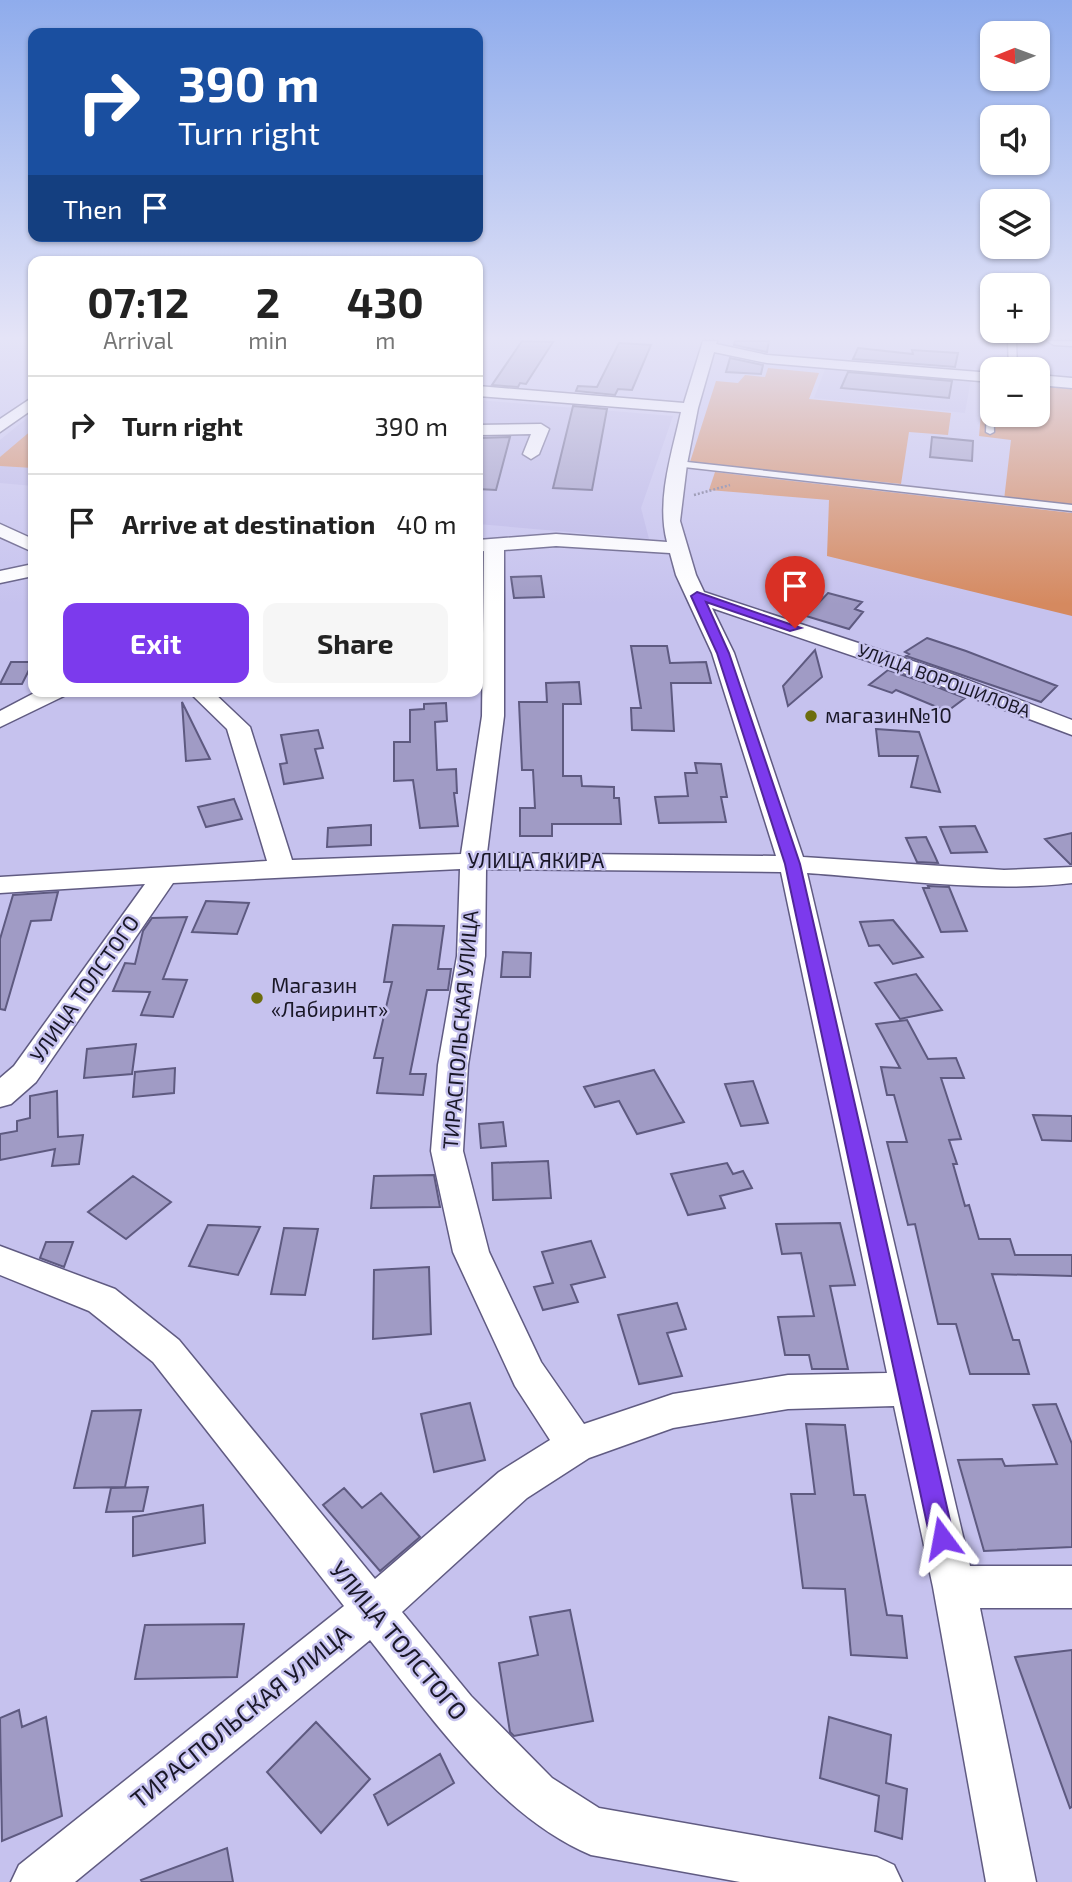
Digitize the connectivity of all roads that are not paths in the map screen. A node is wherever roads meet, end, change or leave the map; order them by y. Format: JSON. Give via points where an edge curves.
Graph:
{"nodes":[{"id":1,"x":686,"y":429,"type":"edge"},
{"id":2,"x":990,"y":429,"type":"edge"},
{"id":3,"x":483,"y":430,"type":"edge"},
{"id":4,"x":990,"y":432,"type":"dead end"},
{"id":5,"x":531,"y":454,"type":"dead end"},
{"id":6,"x":678,"y":464,"type":"junction"},
{"id":7,"x":1072,"y":508,"type":"edge"},
{"id":8,"x":0,"y":530,"type":"edge"},
{"id":9,"x":28,"y":544,"type":"edge"},
{"id":10,"x":486,"y":545,"type":"edge"},
{"id":11,"x":676,"y":548,"type":"junction"},
{"id":12,"x":28,"y":571,"type":"edge"},
{"id":13,"x":0,"y":577,"type":"edge"},
{"id":14,"x":697,"y":596,"type":"junction"},
{"id":15,"x":487,"y":625,"type":"edge"},
{"id":16,"x":44,"y":697,"type":"edge"},
{"id":17,"x":206,"y":697,"type":"edge"},
{"id":18,"x":0,"y":720,"type":"edge"},
{"id":19,"x":1072,"y":728,"type":"edge"},
{"id":20,"x":473,"y":860,"type":"junction"},
{"id":21,"x":792,"y":864,"type":"junction"},
{"id":22,"x":282,"y":868,"type":"junction"},
{"id":23,"x":1072,"y":875,"type":"edge"},
{"id":24,"x":164,"y":876,"type":"junction"},
{"id":25,"x":0,"y":885,"type":"edge"},
{"id":26,"x":0,"y":1096,"type":"edge"},
{"id":27,"x":0,"y":1260,"type":"edge"},
{"id":28,"x":908,"y":1389,"type":"junction"},
{"id":29,"x":576,"y":1445,"type":"junction"},
{"id":30,"x":954,"y":1587,"type":"junction"},
{"id":31,"x":1072,"y":1587,"type":"edge"},
{"id":32,"x":371,"y":1610,"type":"junction"},
{"id":33,"x":36,"y":1882,"type":"edge"},
{"id":34,"x":877,"y":1882,"type":"edge"},
{"id":35,"x":1011,"y":1882,"type":"edge"}],
"edges":[{"from":1,"to":6,"type":"street"},
{"from":2,"to":4,"type":"lane"},
{"from":3,"to":5,"type":"street","via":[[541,429]]},
{"from":6,"to":7,"type":"lane"},
{"from":6,"to":11,"type":"street","via":[[671,522]]},
{"from":8,"to":9,"type":"street"},
{"from":10,"to":11,"type":"street","via":[[556,540]]},
{"from":10,"to":15,"type":"street","name":"ТИРАСПОЛЬСКАЯ УЛИЦА"},
{"from":11,"to":14,"type":"street"},
{"from":12,"to":13,"type":"street"},
{"from":14,"to":19,"type":"street","name":"УЛИЦА ВОРОШИЛОВА","via":[[941,678]]},
{"from":14,"to":21,"type":"street","via":[[723,653]]},
{"from":15,"to":20,"type":"street","name":"ТИРАСПОЛЬСКАЯ УЛИЦА","via":[[493,716]]},
{"from":16,"to":18,"type":"street"},
{"from":17,"to":22,"type":"street","via":[[238,727]]},
{"from":20,"to":21,"type":"street","name":"УЛИЦА ЯКИРА"},
{"from":20,"to":22,"type":"street","name":"УЛИЦА ЯКИРА"},
{"from":20,"to":29,"type":"street","name":"ТИРАСПОЛЬСКАЯ УЛИЦА","via":[[471,956],[453,1065],[447,1151],[471,1252],[528,1374]]},
{"from":21,"to":23,"type":"street","name":"УЛИЦА ЯКИРА","via":[[1004,878]]},
{"from":21,"to":28,"type":"street"},
{"from":22,"to":24,"type":"street","name":"УЛИЦА ЯКИРА"},
{"from":24,"to":25,"type":"street","name":"УЛИЦА ЯКИРА"},
{"from":24,"to":26,"type":"street","name":"УЛИЦА ТОЛСТОГО","via":[[25,1074]]},
{"from":27,"to":32,"type":"street","name":"УЛИЦА ТОЛСТОГО","via":[[102,1300],[166,1351]]},
{"from":28,"to":29,"type":"street","name":"ТИРАСПОЛЬСКАЯ УЛИЦА","via":[[788,1392],[673,1411]]},
{"from":28,"to":30,"type":"street"},
{"from":29,"to":32,"type":"street","name":"ТИРАСПОЛЬСКАЯ УЛИЦА","via":[[513,1485]]},
{"from":30,"to":31,"type":"street"},
{"from":30,"to":35,"type":"street"},
{"from":32,"to":33,"type":"street","name":"ТИРАСПОЛЬСКАЯ УЛИЦА"},
{"from":32,"to":34,"type":"street","name":"УЛИЦА ТОЛСТОГО","via":[[455,1712],[535,1794],[591,1831]]}]}
